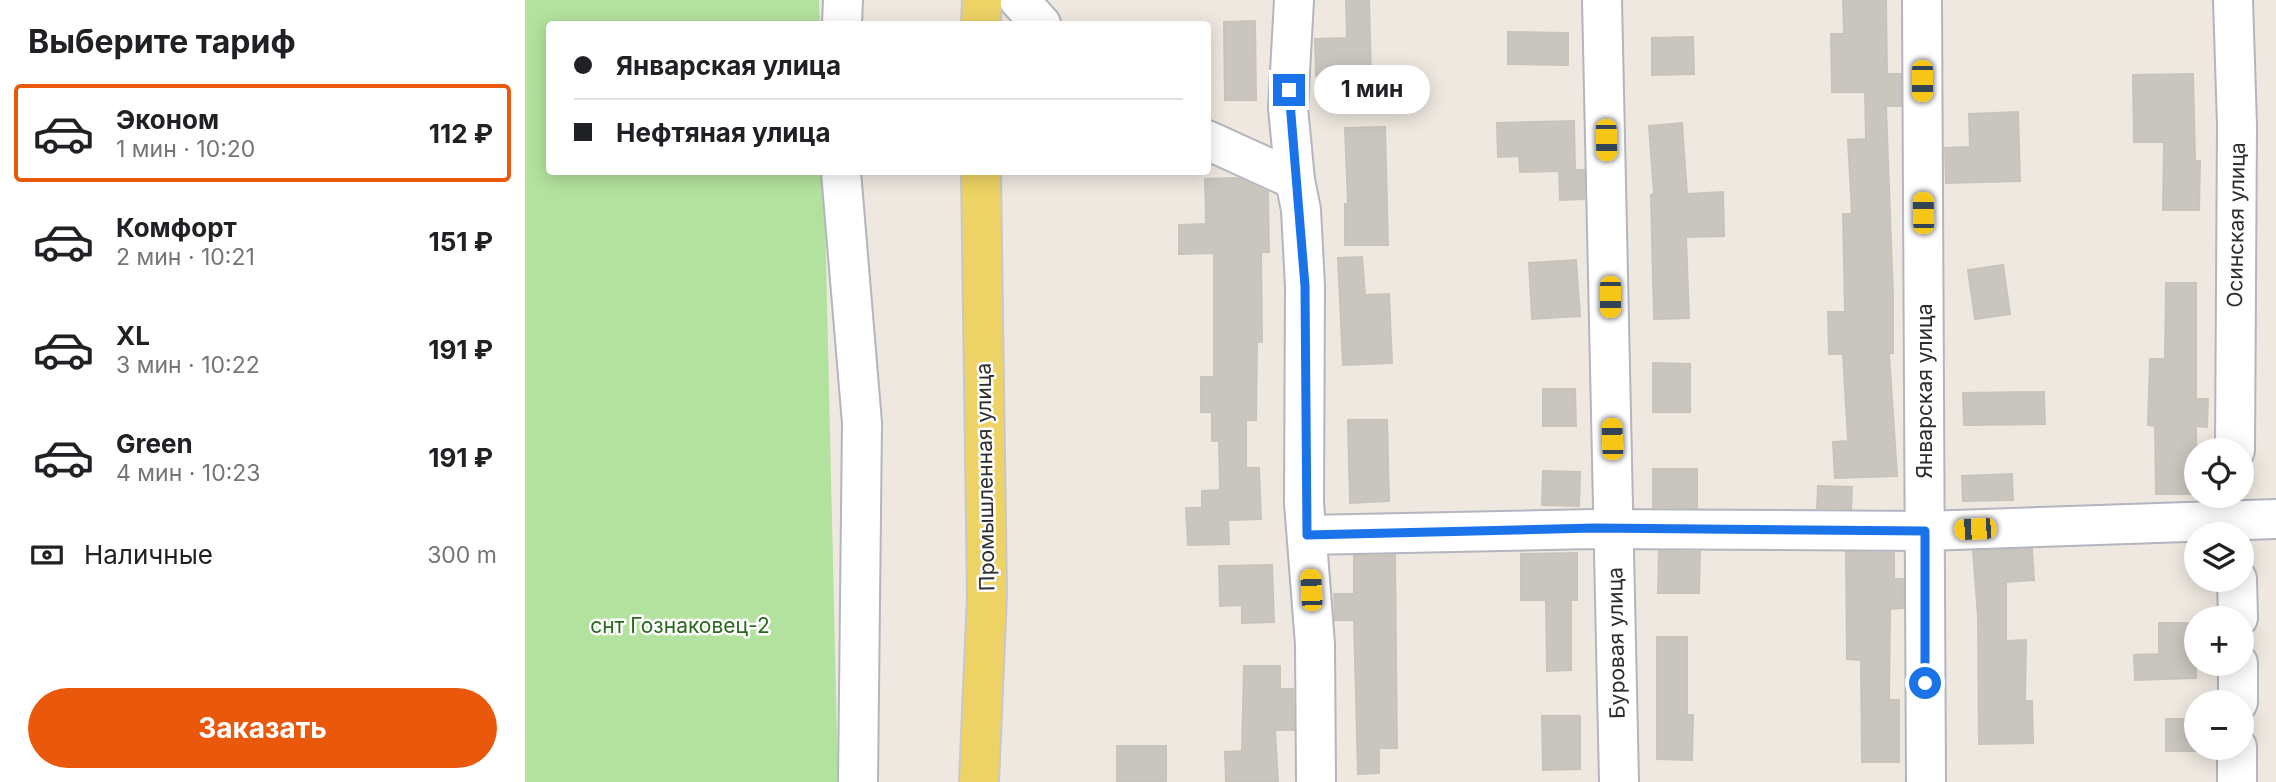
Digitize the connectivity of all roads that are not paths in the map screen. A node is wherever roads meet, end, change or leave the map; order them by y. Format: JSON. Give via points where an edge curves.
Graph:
{"nodes":[{"id":1,"x":843,"y":0,"type":"edge"},
{"id":2,"x":982,"y":0,"type":"edge"},
{"id":3,"x":1019,"y":0,"type":"edge"},
{"id":4,"x":1294,"y":0,"type":"edge"},
{"id":5,"x":1602,"y":0,"type":"edge"},
{"id":6,"x":1922,"y":0,"type":"edge"},
{"id":7,"x":2233,"y":0,"type":"edge"},
{"id":8,"x":842,"y":21,"type":"edge"},
{"id":9,"x":981,"y":21,"type":"edge"},
{"id":10,"x":1038,"y":21,"type":"edge"},
{"id":11,"x":1211,"y":142,"type":"edge"},
{"id":12,"x":842,"y":175,"type":"edge"},
{"id":13,"x":981,"y":175,"type":"edge"},
{"id":14,"x":1295,"y":180,"type":"junction"},
{"id":15,"x":2235,"y":438,"type":"edge"},
{"id":16,"x":2234,"y":516,"type":"edge"},
{"id":17,"x":2276,"y":519,"type":"edge"},
{"id":18,"x":1613,"y":529,"type":"junction"},
{"id":19,"x":1925,"y":531,"type":"junction"},
{"id":20,"x":1307,"y":535,"type":"junction"},
{"id":21,"x":2237,"y":760,"type":"edge"},
{"id":22,"x":858,"y":782,"type":"edge"},
{"id":23,"x":979,"y":782,"type":"edge"},
{"id":24,"x":1317,"y":782,"type":"edge"},
{"id":25,"x":1619,"y":782,"type":"edge"},
{"id":26,"x":1926,"y":782,"type":"edge"},
{"id":27,"x":2237,"y":782,"type":"edge"}],
"edges":[{"from":1,"to":8,"type":"street"},
{"from":2,"to":9,"type":"main road"},
{"from":3,"to":10,"type":"street"},
{"from":4,"to":14,"type":"street","via":[[1288,108]]},
{"from":5,"to":18,"type":"street","name":"Буровая улица"},
{"from":6,"to":19,"type":"street","name":"Январская улица"},
{"from":7,"to":15,"type":"street","name":"Осинская улица"},
{"from":11,"to":14,"type":"street"},
{"from":12,"to":22,"type":"street","via":[[862,423]]},
{"from":13,"to":23,"type":"main road","name":"Промышленная улица","via":[[987,595]]},
{"from":14,"to":20,"type":"street","via":[[1305,286]]},
{"from":16,"to":17,"type":"street"},
{"from":16,"to":19,"type":"street"},
{"from":18,"to":19,"type":"street"},
{"from":18,"to":20,"type":"street"},
{"from":18,"to":25,"type":"street","name":"Буровая улица"},
{"from":19,"to":26,"type":"street","name":"Январская улица"},
{"from":20,"to":24,"type":"street","via":[[1315,644]]},
{"from":21,"to":27,"type":"street"}]}
